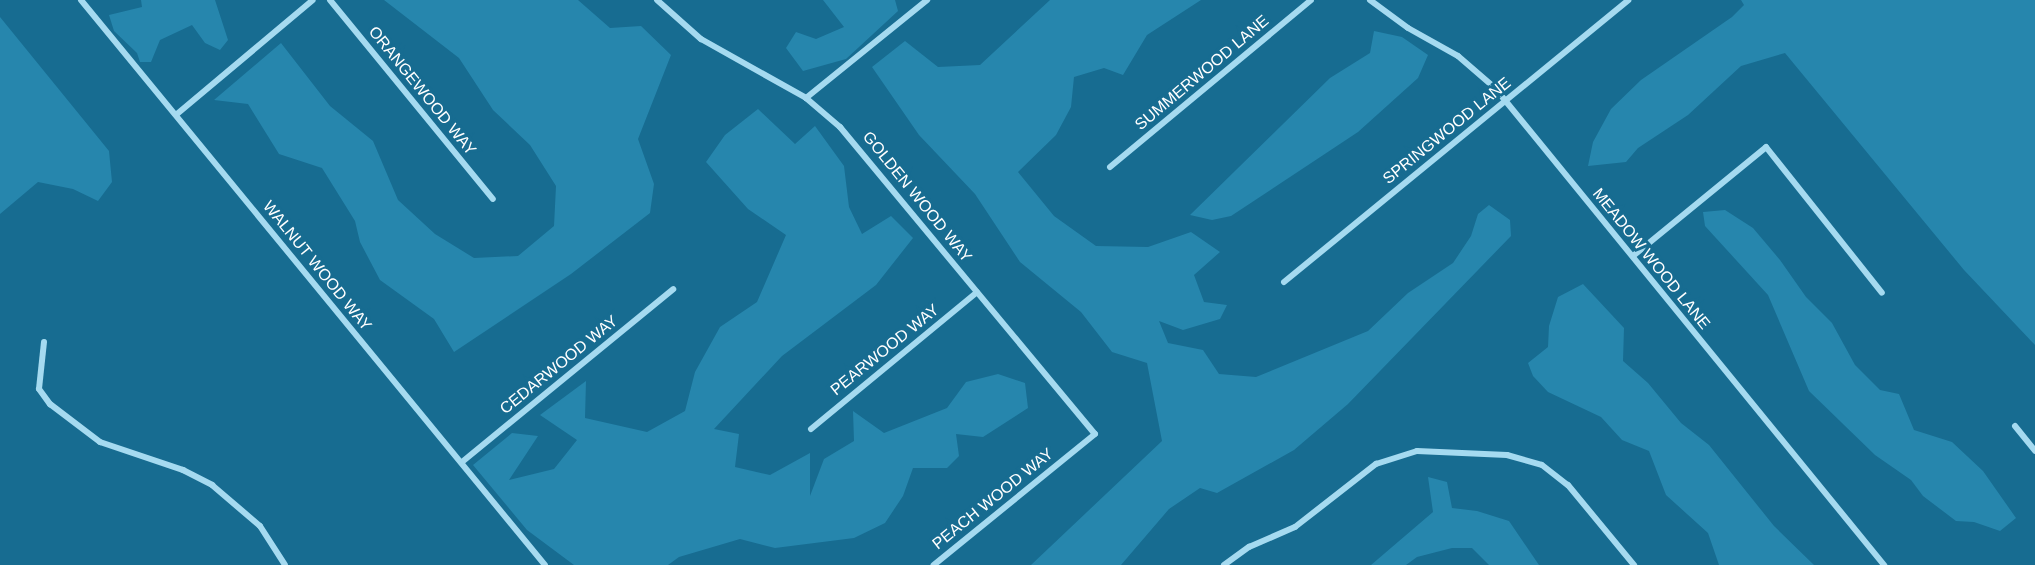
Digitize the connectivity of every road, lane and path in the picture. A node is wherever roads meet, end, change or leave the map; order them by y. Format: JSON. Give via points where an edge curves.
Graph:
{"nodes":[{"id":1,"x":81,"y":0,"type":"edge"},
{"id":2,"x":313,"y":0,"type":"edge"},
{"id":3,"x":330,"y":0,"type":"edge"},
{"id":4,"x":657,"y":0,"type":"edge"},
{"id":5,"x":927,"y":0,"type":"edge"},
{"id":6,"x":1311,"y":0,"type":"edge"},
{"id":7,"x":1370,"y":0,"type":"edge"},
{"id":8,"x":1628,"y":0,"type":"edge"},
{"id":9,"x":806,"y":98,"type":"junction"},
{"id":10,"x":1505,"y":100,"type":"junction"},
{"id":11,"x":177,"y":114,"type":"junction"},
{"id":12,"x":1110,"y":167,"type":"dead end"},
{"id":13,"x":493,"y":199,"type":"dead end"},
{"id":14,"x":1633,"y":256,"type":"junction"},
{"id":15,"x":1284,"y":282,"type":"dead end"},
{"id":16,"x":673,"y":290,"type":"dead end"},
{"id":17,"x":977,"y":292,"type":"junction"},
{"id":18,"x":1882,"y":293,"type":"dead end"},
{"id":19,"x":44,"y":342,"type":"dead end"},
{"id":20,"x":2015,"y":426,"type":"dead end"},
{"id":21,"x":811,"y":429,"type":"dead end"},
{"id":22,"x":2035,"y":451,"type":"edge"},
{"id":23,"x":1070,"y":454,"type":"joint"},
{"id":24,"x":462,"y":462,"type":"junction"},
{"id":25,"x":285,"y":565,"type":"edge"},
{"id":26,"x":546,"y":565,"type":"edge"},
{"id":27,"x":934,"y":565,"type":"edge"},
{"id":28,"x":1224,"y":565,"type":"edge"},
{"id":29,"x":1634,"y":565,"type":"edge"},
{"id":30,"x":1884,"y":565,"type":"edge"}],
"edges":[{"from":1,"to":11,"type":"street","name":"WALNUT WOOD WAY"},
{"from":2,"to":11,"type":"street"},
{"from":3,"to":13,"type":"street","name":"ORANGEWOOD WAY"},
{"from":4,"to":9,"type":"street","name":"GOLDEN WOOD WAY","via":[[701,39]]},
{"from":5,"to":9,"type":"street"},
{"from":6,"to":12,"type":"street","name":"SUMMERWOOD LANE"},
{"from":7,"to":10,"type":"street","name":"MEADOW WOOD LANE","via":[[1408,28],[1458,56]]},
{"from":8,"to":10,"type":"street","name":"SPRINGWOOD LANE"},
{"from":9,"to":17,"type":"street","name":"GOLDEN WOOD WAY","via":[[851,138]]},
{"from":10,"to":14,"type":"street","name":"MEADOW WOOD LANE"},
{"from":10,"to":15,"type":"street","name":"SPRINGWOOD LANE"},
{"from":11,"to":24,"type":"street","name":"WALNUT WOOD WAY"},
{"from":14,"to":18,"type":"street","via":[[1766,147]]},
{"from":14,"to":30,"type":"street","name":"MEADOW WOOD LANE"},
{"from":16,"to":24,"type":"street","name":"CEDARWOOD WAY"},
{"from":17,"to":21,"type":"street","name":"PEARWOOD WAY"},
{"from":17,"to":23,"type":"street","name":"GOLDEN WOOD WAY","via":[[1095,434]]},
{"from":19,"to":25,"type":"street","via":[[39,389],[50,404],[100,442],[183,470],[212,485],[260,526]]},
{"from":20,"to":22,"type":"street"},
{"from":23,"to":27,"type":"street","name":"PEACH WOOD WAY"},
{"from":24,"to":26,"type":"street","name":"WALNUT WOOD WAY"},
{"from":28,"to":29,"type":"street","via":[[1249,547],[1295,527],[1376,464],[1417,451],[1507,454],[1542,465],[1568,485]]}]}
